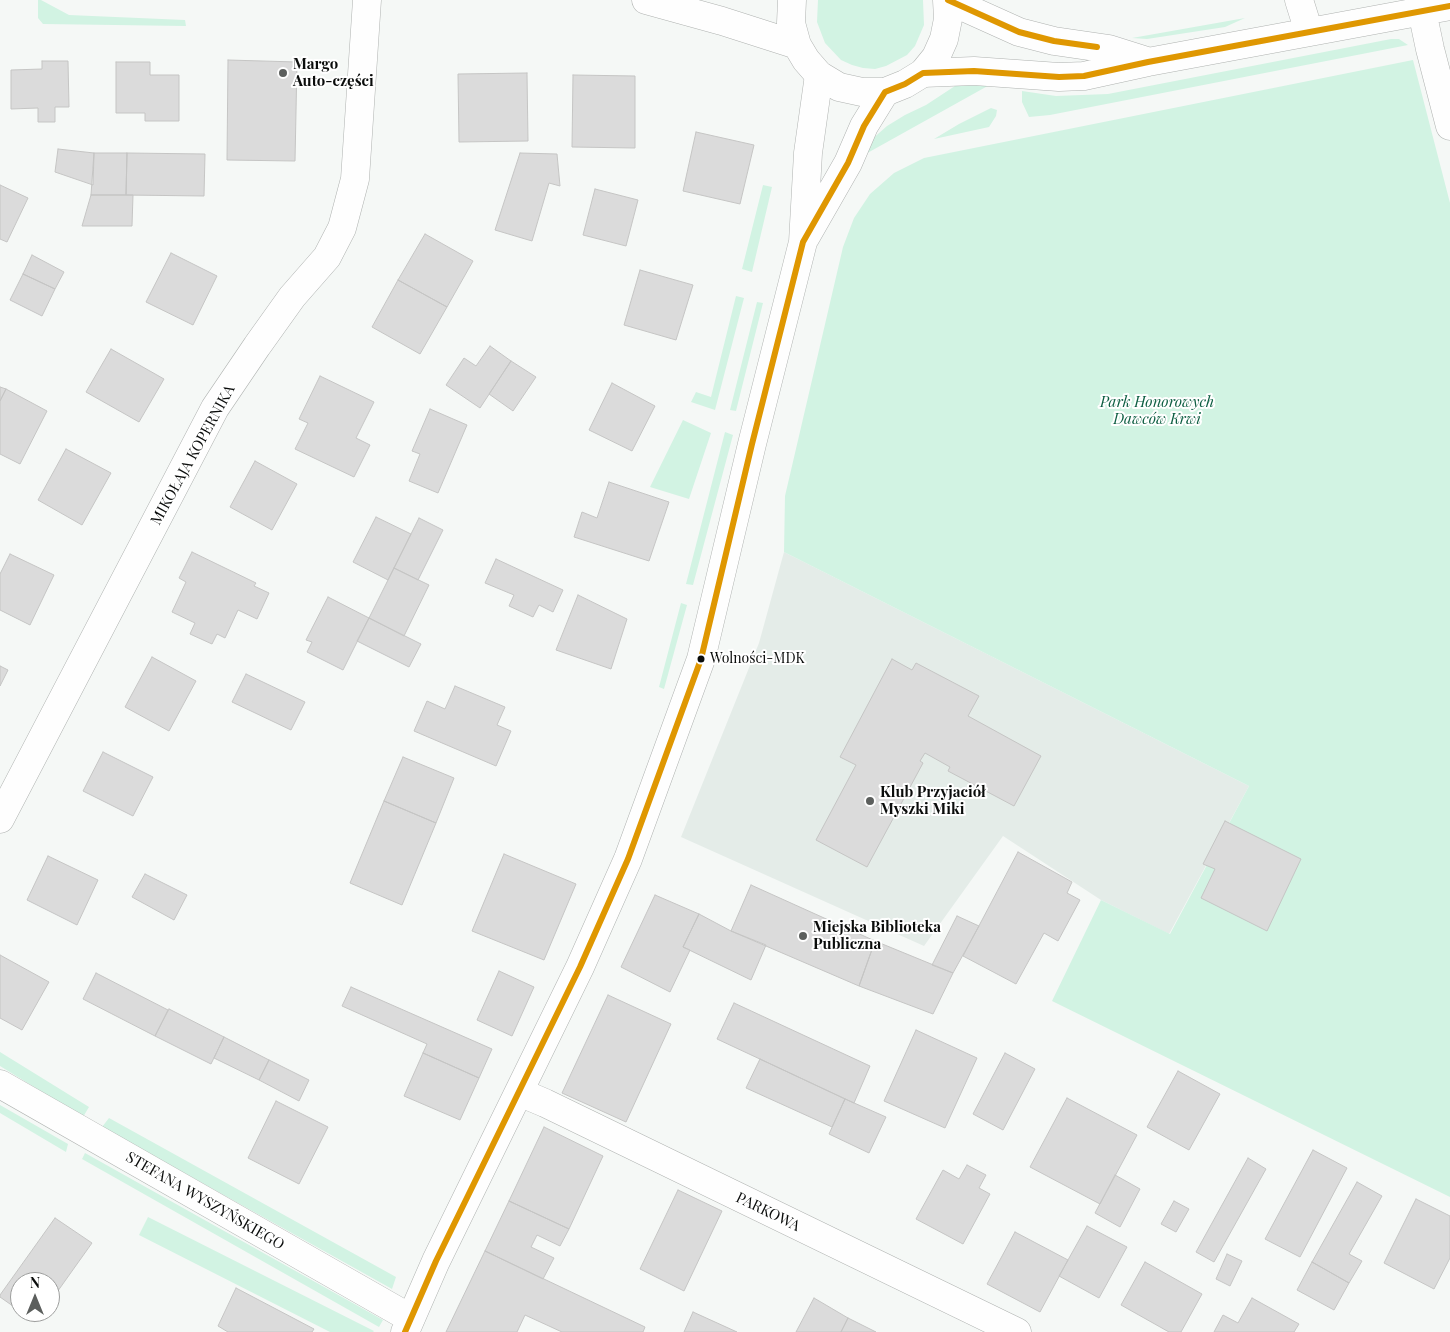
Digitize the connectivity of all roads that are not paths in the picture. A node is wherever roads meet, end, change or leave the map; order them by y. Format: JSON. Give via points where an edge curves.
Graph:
{"nodes":[{"id":1,"x":367,"y":0,"type":"edge"},
{"id":2,"x":646,"y":0,"type":"edge"},
{"id":3,"x":792,"y":0,"type":"edge"},
{"id":4,"x":948,"y":0,"type":"edge"},
{"id":5,"x":1299,"y":0,"type":"edge"},
{"id":6,"x":1450,"y":6,"type":"edge"},
{"id":7,"x":1422,"y":11,"type":"junction"},
{"id":8,"x":1309,"y":32,"type":"junction"},
{"id":9,"x":797,"y":45,"type":"junction"},
{"id":10,"x":1148,"y":62,"type":"junction"},
{"id":11,"x":923,"y":73,"type":"junction"},
{"id":12,"x":820,"y":75,"type":"junction"},
{"id":13,"x":885,"y":92,"type":"junction"},
{"id":14,"x":1450,"y":126,"type":"edge"},
{"id":15,"x":803,"y":242,"type":"junction"},
{"id":16,"x":0,"y":819,"type":"edge"},
{"id":17,"x":0,"y":1084,"type":"edge"},
{"id":18,"x":519,"y":1092,"type":"junction"},
{"id":19,"x":408,"y":1325,"type":"edge"},
{"id":20,"x":1017,"y":1332,"type":"edge"}],
"edges":[{"from":1,"to":16,"type":"street","name":"MIKOŁAJA KOPERNIKA","via":[[355,179],[342,228],[327,257],[292,297],[215,408]]},
{"from":2,"to":9,"type":"street"},
{"from":3,"to":9,"type":"street","via":[[791,23]]},
{"from":4,"to":10,"type":"street","via":[[1019,32],[1110,50]]},
{"from":4,"to":11,"type":"street","via":[[944,39],[936,57]]},
{"from":5,"to":8,"type":"street"},
{"from":6,"to":7,"type":"street"},
{"from":7,"to":8,"type":"street"},
{"from":7,"to":14,"type":"street"},
{"from":8,"to":10,"type":"street"},
{"from":9,"to":12,"type":"street"},
{"from":10,"to":11,"type":"street","via":[[1084,76],[974,70]]},
{"from":11,"to":13,"type":"street"},
{"from":12,"to":13,"type":"street","via":[[840,87],[862,92]]},
{"from":12,"to":15,"type":"street","via":[[808,154]]},
{"from":13,"to":15,"type":"street"},
{"from":15,"to":18,"type":"street","via":[[701,659],[628,859]]},
{"from":17,"to":19,"type":"street","name":"STEFANA WYSZYŃSKIEGO"},
{"from":18,"to":19,"type":"street"},
{"from":18,"to":20,"type":"street","name":"PARKOWA"}]}
